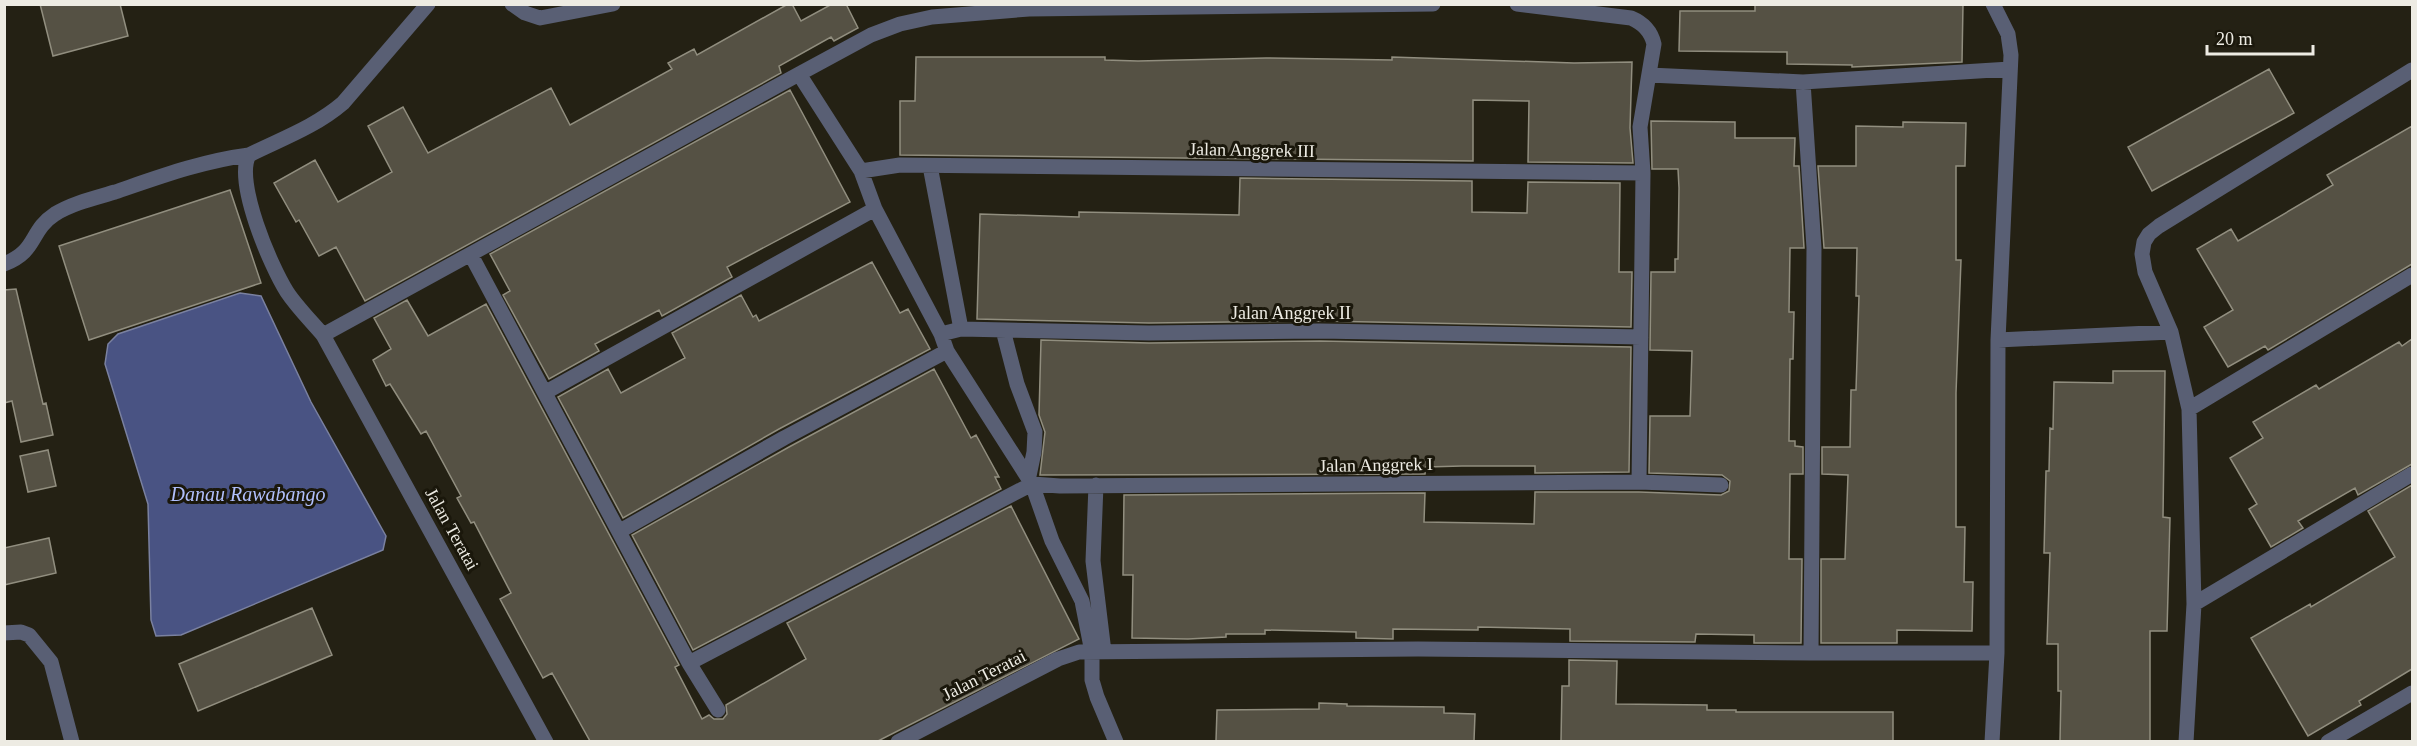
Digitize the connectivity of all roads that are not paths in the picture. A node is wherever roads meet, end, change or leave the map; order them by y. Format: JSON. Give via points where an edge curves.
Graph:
{"nodes":[{"id":1,"x":428,"y":4,"type":"edge"},
{"id":2,"x":512,"y":4,"type":"edge"},
{"id":3,"x":613,"y":4,"type":"edge"},
{"id":4,"x":1433,"y":4,"type":"edge"},
{"id":5,"x":1517,"y":4,"type":"edge"},
{"id":6,"x":1993,"y":4,"type":"edge"},
{"id":7,"x":2010,"y":69,"type":"junction"},
{"id":8,"x":2412,"y":70,"type":"edge"},
{"id":9,"x":800,"y":74,"type":"junction"},
{"id":10,"x":1649,"y":75,"type":"junction"},
{"id":11,"x":1803,"y":82,"type":"junction"},
{"id":12,"x":249,"y":155,"type":"junction"},
{"id":13,"x":930,"y":166,"type":"junction"},
{"id":14,"x":861,"y":171,"type":"junction"},
{"id":15,"x":1643,"y":173,"type":"junction"},
{"id":16,"x":874,"y":209,"type":"junction"},
{"id":17,"x":471,"y":255,"type":"junction"},
{"id":18,"x":4,"y":264,"type":"edge"},
{"id":19,"x":2412,"y":275,"type":"edge"},
{"id":20,"x":961,"y":329,"type":"junction"},
{"id":21,"x":1003,"y":330,"type":"junction"},
{"id":22,"x":2171,"y":332,"type":"junction"},
{"id":23,"x":941,"y":334,"type":"junction"},
{"id":24,"x":323,"y":335,"type":"junction"},
{"id":25,"x":1641,"y":338,"type":"junction"},
{"id":26,"x":1998,"y":340,"type":"junction"},
{"id":27,"x":947,"y":351,"type":"junction"},
{"id":28,"x":546,"y":392,"type":"junction"},
{"id":29,"x":2189,"y":409,"type":"junction"},
{"id":30,"x":2412,"y":474,"type":"edge"},
{"id":31,"x":1030,"y":480,"type":"junction"},
{"id":32,"x":1640,"y":482,"type":"junction"},
{"id":33,"x":1096,"y":485,"type":"junction"},
{"id":34,"x":1721,"y":485,"type":"dead end"},
{"id":35,"x":620,"y":531,"type":"junction"},
{"id":36,"x":2194,"y":604,"type":"junction"},
{"id":37,"x":4,"y":633,"type":"edge"},
{"id":38,"x":1098,"y":652,"type":"junction"},
{"id":39,"x":1811,"y":653,"type":"junction"},
{"id":40,"x":1996,"y":653,"type":"junction"},
{"id":41,"x":689,"y":663,"type":"junction"},
{"id":42,"x":2412,"y":693,"type":"edge"},
{"id":43,"x":718,"y":710,"type":"dead end"},
{"id":44,"x":72,"y":741,"type":"edge"},
{"id":45,"x":546,"y":741,"type":"edge"},
{"id":46,"x":898,"y":741,"type":"edge"},
{"id":47,"x":1116,"y":741,"type":"edge"},
{"id":48,"x":1992,"y":741,"type":"edge"},
{"id":49,"x":2186,"y":741,"type":"edge"},
{"id":50,"x":2328,"y":741,"type":"edge"}],
"edges":[{"from":1,"to":12,"type":"street","via":[[343,103],[303,130]]},
{"from":2,"to":3,"type":"street","via":[[540,18]]},
{"from":4,"to":9,"type":"street","via":[[1029,9],[932,17],[872,35]]},
{"from":5,"to":10,"type":"street","via":[[1638,21],[1653,39]]},
{"from":6,"to":7,"type":"street","via":[[2010,41]]},
{"from":7,"to":11,"type":"street"},
{"from":7,"to":26,"type":"street"},
{"from":8,"to":22,"type":"street","via":[[2149,234],[2142,254],[2145,272]]},
{"from":9,"to":14,"type":"street"},
{"from":9,"to":17,"type":"street"},
{"from":10,"to":11,"type":"street"},
{"from":10,"to":15,"type":"street","via":[[1640,127]]},
{"from":11,"to":39,"type":"street","via":[[1814,248]]},
{"from":12,"to":18,"type":"street","via":[[196,165],[64,208],[39,228],[23,255]]},
{"from":12,"to":24,"type":"street","name":"Jalan Teratai","via":[[244,162],[246,190],[279,278]]},
{"from":13,"to":14,"type":"street","name":"Jalan Anggrek III","via":[[900,165]]},
{"from":13,"to":15,"type":"street","name":"Jalan Anggrek III"},
{"from":13,"to":20,"type":"street"},
{"from":14,"to":16,"type":"street"},
{"from":15,"to":25,"type":"street"},
{"from":16,"to":23,"type":"street"},
{"from":16,"to":28,"type":"street"},
{"from":17,"to":24,"type":"street"},
{"from":17,"to":28,"type":"street"},
{"from":19,"to":29,"type":"street"},
{"from":20,"to":21,"type":"street","name":"Jalan Anggrek II"},
{"from":20,"to":23,"type":"street","name":"Jalan Anggrek II"},
{"from":21,"to":25,"type":"street","name":"Jalan Anggrek II"},
{"from":21,"to":31,"type":"street","via":[[1035,432]]},
{"from":22,"to":26,"type":"street"},
{"from":22,"to":29,"type":"street"},
{"from":23,"to":27,"type":"street"},
{"from":24,"to":45,"type":"street","name":"Jalan Teratai"},
{"from":25,"to":32,"type":"street"},
{"from":26,"to":40,"type":"street"},
{"from":27,"to":31,"type":"street"},
{"from":27,"to":35,"type":"street"},
{"from":28,"to":35,"type":"street"},
{"from":29,"to":36,"type":"street"},
{"from":30,"to":36,"type":"street"},
{"from":31,"to":33,"type":"street","name":"Jalan Anggrek I"},
{"from":31,"to":38,"type":"street","via":[[1052,541],[1082,601]]},
{"from":31,"to":41,"type":"street"},
{"from":32,"to":33,"type":"street","name":"Jalan Anggrek I"},
{"from":32,"to":34,"type":"street","name":"Jalan Anggrek I"},
{"from":33,"to":38,"type":"street","via":[[1093,561]]},
{"from":35,"to":41,"type":"street"},
{"from":36,"to":49,"type":"street"},
{"from":37,"to":44,"type":"street","via":[[29,635],[51,662]]},
{"from":38,"to":39,"type":"street","name":"Jalan Teratai","via":[[1418,649]]},
{"from":38,"to":46,"type":"street","name":"Jalan Teratai","via":[[1069,654]]},
{"from":38,"to":47,"type":"street","via":[[1092,680]]},
{"from":39,"to":40,"type":"street","name":"Jalan Teratai"},
{"from":40,"to":48,"type":"street"},
{"from":41,"to":43,"type":"street"},
{"from":42,"to":50,"type":"street"}]}
